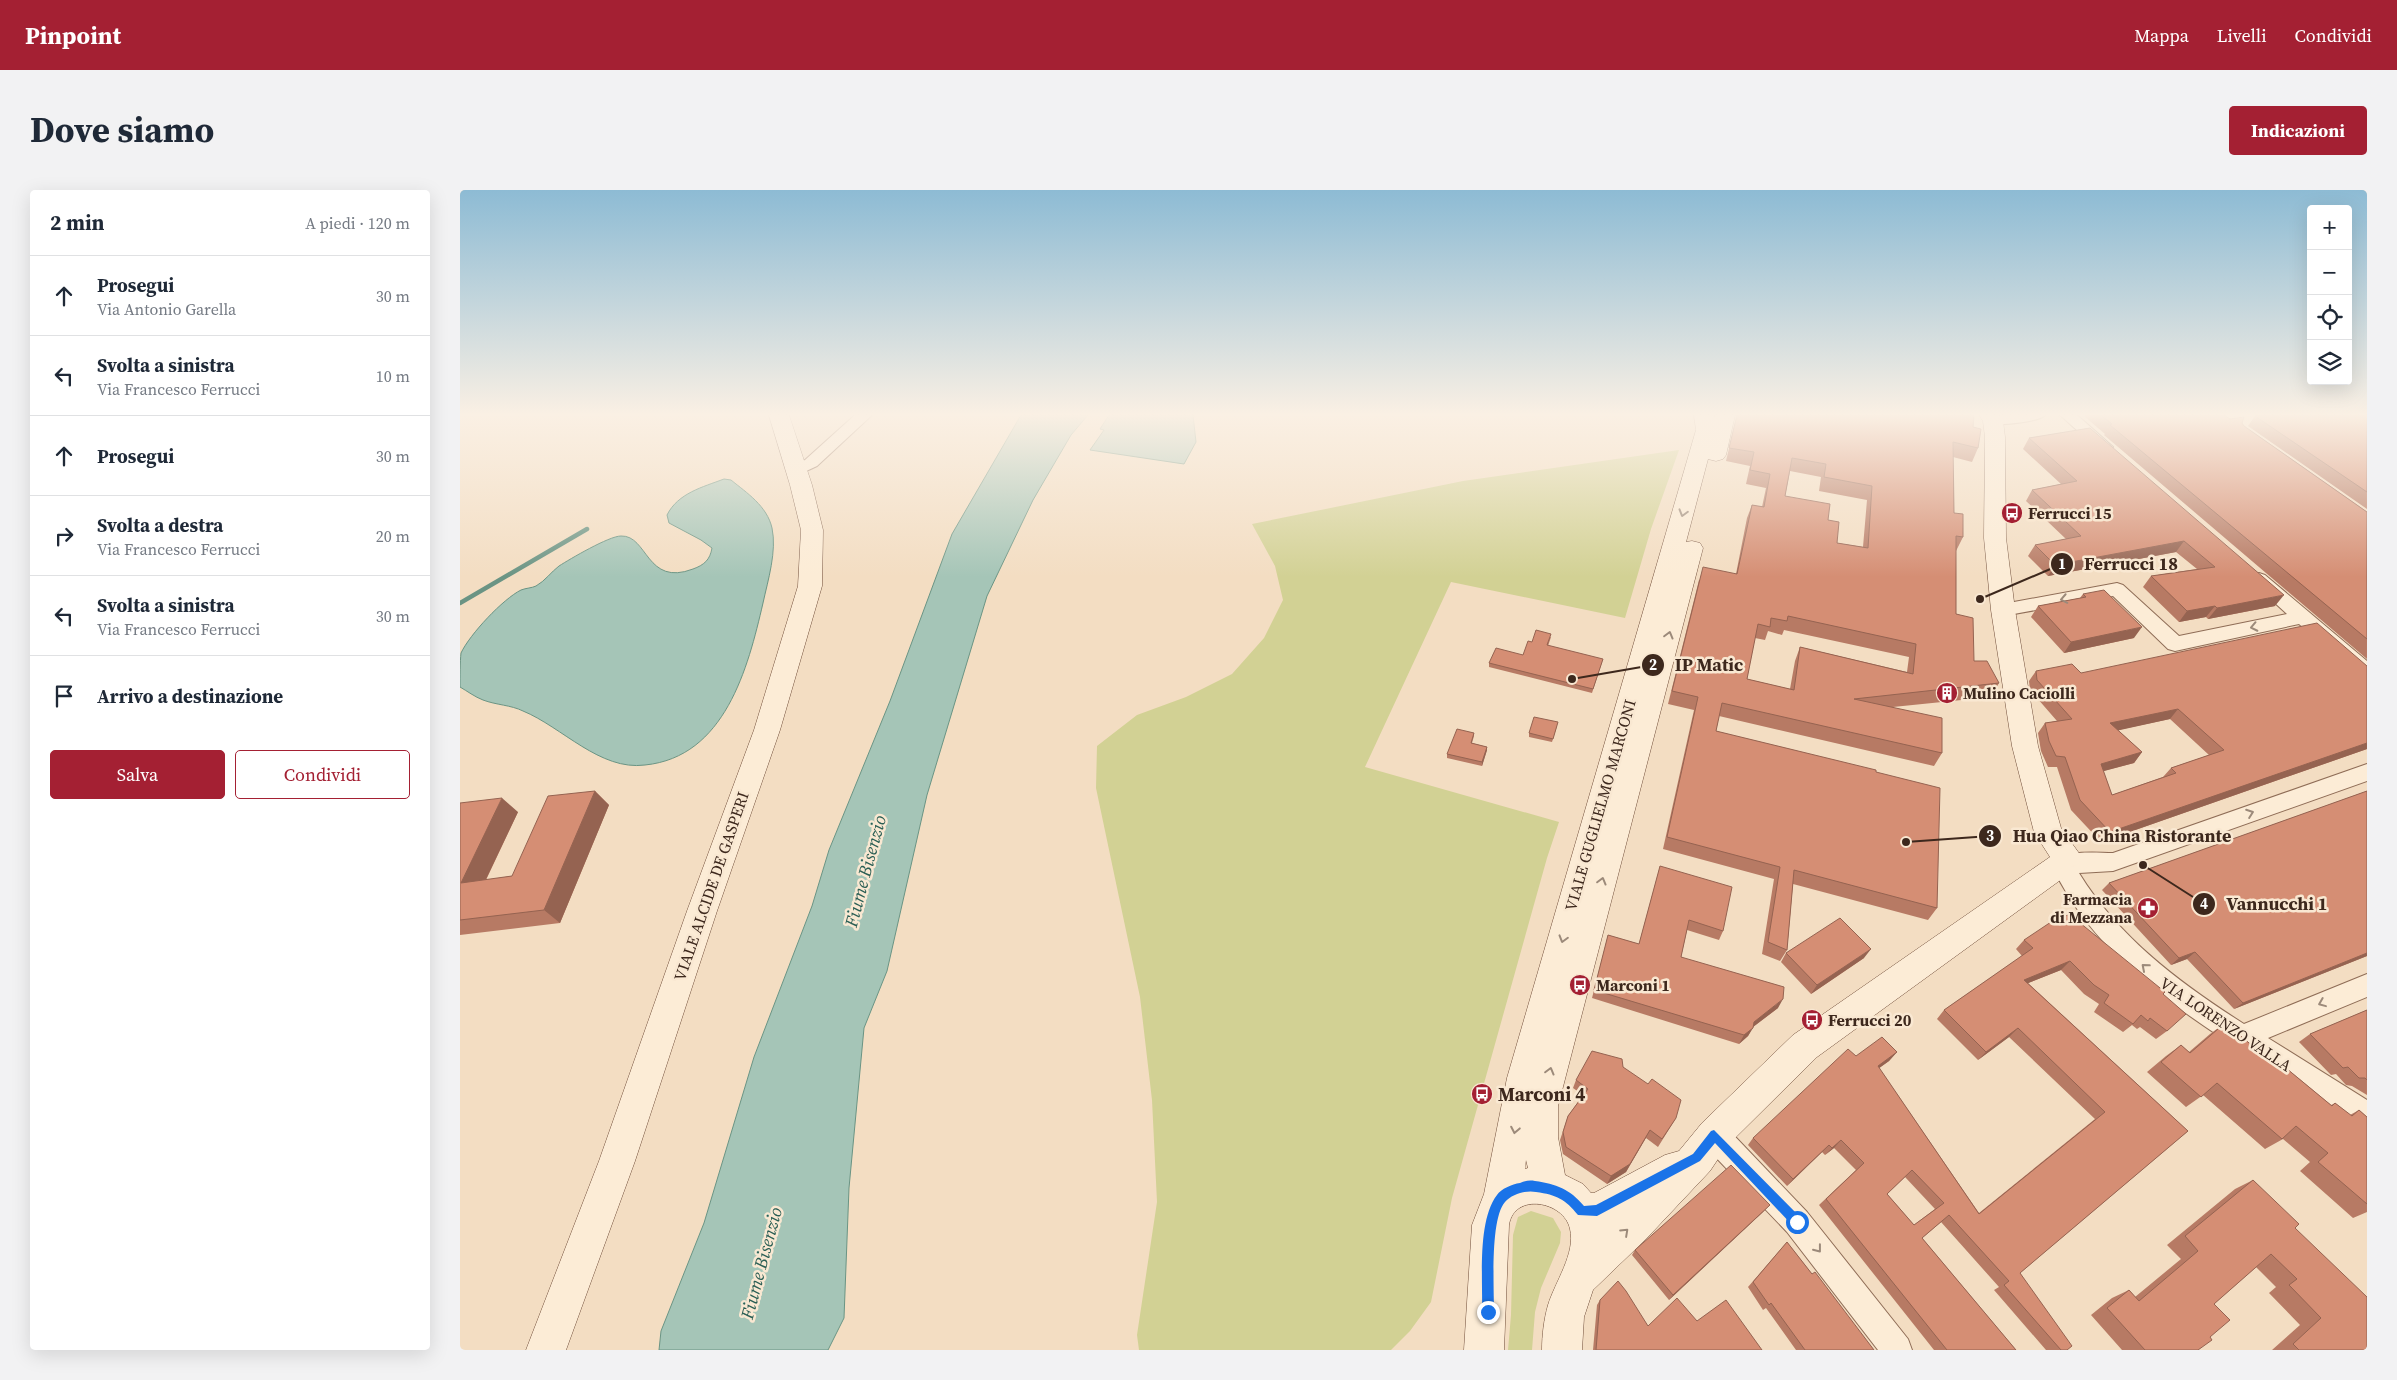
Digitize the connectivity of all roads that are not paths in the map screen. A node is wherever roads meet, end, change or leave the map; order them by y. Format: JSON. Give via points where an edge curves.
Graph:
{"nodes":[{"id":1,"x":1695,"y":469,"type":"edge"},
{"id":2,"x":1713,"y":469,"type":"edge"},
{"id":3,"x":1995,"y":469,"type":"edge"},
{"id":4,"x":796,"y":470,"type":"edge"},
{"id":5,"x":2248,"y":570,"type":"edge"},
{"id":6,"x":2003,"y":610,"type":"junction"},
{"id":7,"x":2302,"y":617,"type":"junction"},
{"id":8,"x":2367,"y":672,"type":"edge"},
{"id":9,"x":2367,"y":772,"type":"edge"},
{"id":10,"x":2057,"y":857,"type":"junction"},
{"id":11,"x":2367,"y":985,"type":"edge"},
{"id":12,"x":2242,"y":1037,"type":"junction"},
{"id":13,"x":2367,"y":1115,"type":"edge"},
{"id":14,"x":1706,"y":1146,"type":"junction"},
{"id":15,"x":1549,"y":1188,"type":"junction"},
{"id":16,"x":1501,"y":1198,"type":"junction"},
{"id":17,"x":1582,"y":1211,"type":"junction"},
{"id":18,"x":1577,"y":1278,"type":"junction"},
{"id":19,"x":546,"y":1350,"type":"edge"},
{"id":20,"x":1484,"y":1350,"type":"edge"},
{"id":21,"x":1562,"y":1350,"type":"edge"},
{"id":22,"x":1896,"y":1350,"type":"edge"}],
"edges":[{"from":1,"to":16,"type":"street","name":"VIALE GUGLIELMO MARCONI","one_way":true,"via":[[1524,1078]]},
{"from":15,"to":2,"type":"street","name":"VIALE GUGLIELMO MARCONI","one_way":true,"via":[[1540,1137],[1540,1106]]},
{"from":3,"to":6,"type":"street","via":[[1995,538]]},
{"from":4,"to":19,"type":"street","name":"VIALE ALCIDE DE GASPERI","via":[[812,530],[810,586],[800,626],[617,1161]]},
{"from":5,"to":7,"type":"street"},
{"from":7,"to":6,"type":"street","one_way":true,"via":[[2175,644],[2116,589]]},
{"from":6,"to":10,"type":"street","via":[[2025,746]]},
{"from":7,"to":8,"type":"street"},
{"from":10,"to":9,"type":"street","one_way":true,"via":[[2113,862]]},
{"from":12,"to":10,"type":"street","name":"VIA LORENZO VALLA","one_way":true,"via":[[2208,1016],[2129,953],[2095,916]]},
{"from":10,"to":14,"type":"street","via":[[2029,887],[1805,1046]]},
{"from":11,"to":12,"type":"street","one_way":true},
{"from":12,"to":13,"type":"street","name":"VIA LORENZO VALLA"},
{"from":14,"to":17,"type":"street","via":[[1597,1211]]},
{"from":18,"to":14,"type":"street","one_way":true,"via":[[1632,1226]]},
{"from":14,"to":22,"type":"street","one_way":true,"via":[[1797,1222]]},
{"from":15,"to":16,"type":"street","via":[[1530,1185]]},
{"from":15,"to":17,"type":"street","via":[[1570,1197]]},
{"from":16,"to":20,"type":"street","name":"VIALE GUGLIELMO MARCONI","via":[[1493,1213],[1490,1231]]},
{"from":17,"to":18,"type":"street","via":[[1589,1230],[1588,1252]]},
{"from":18,"to":21,"type":"street","via":[[1562,1328]]}]}
